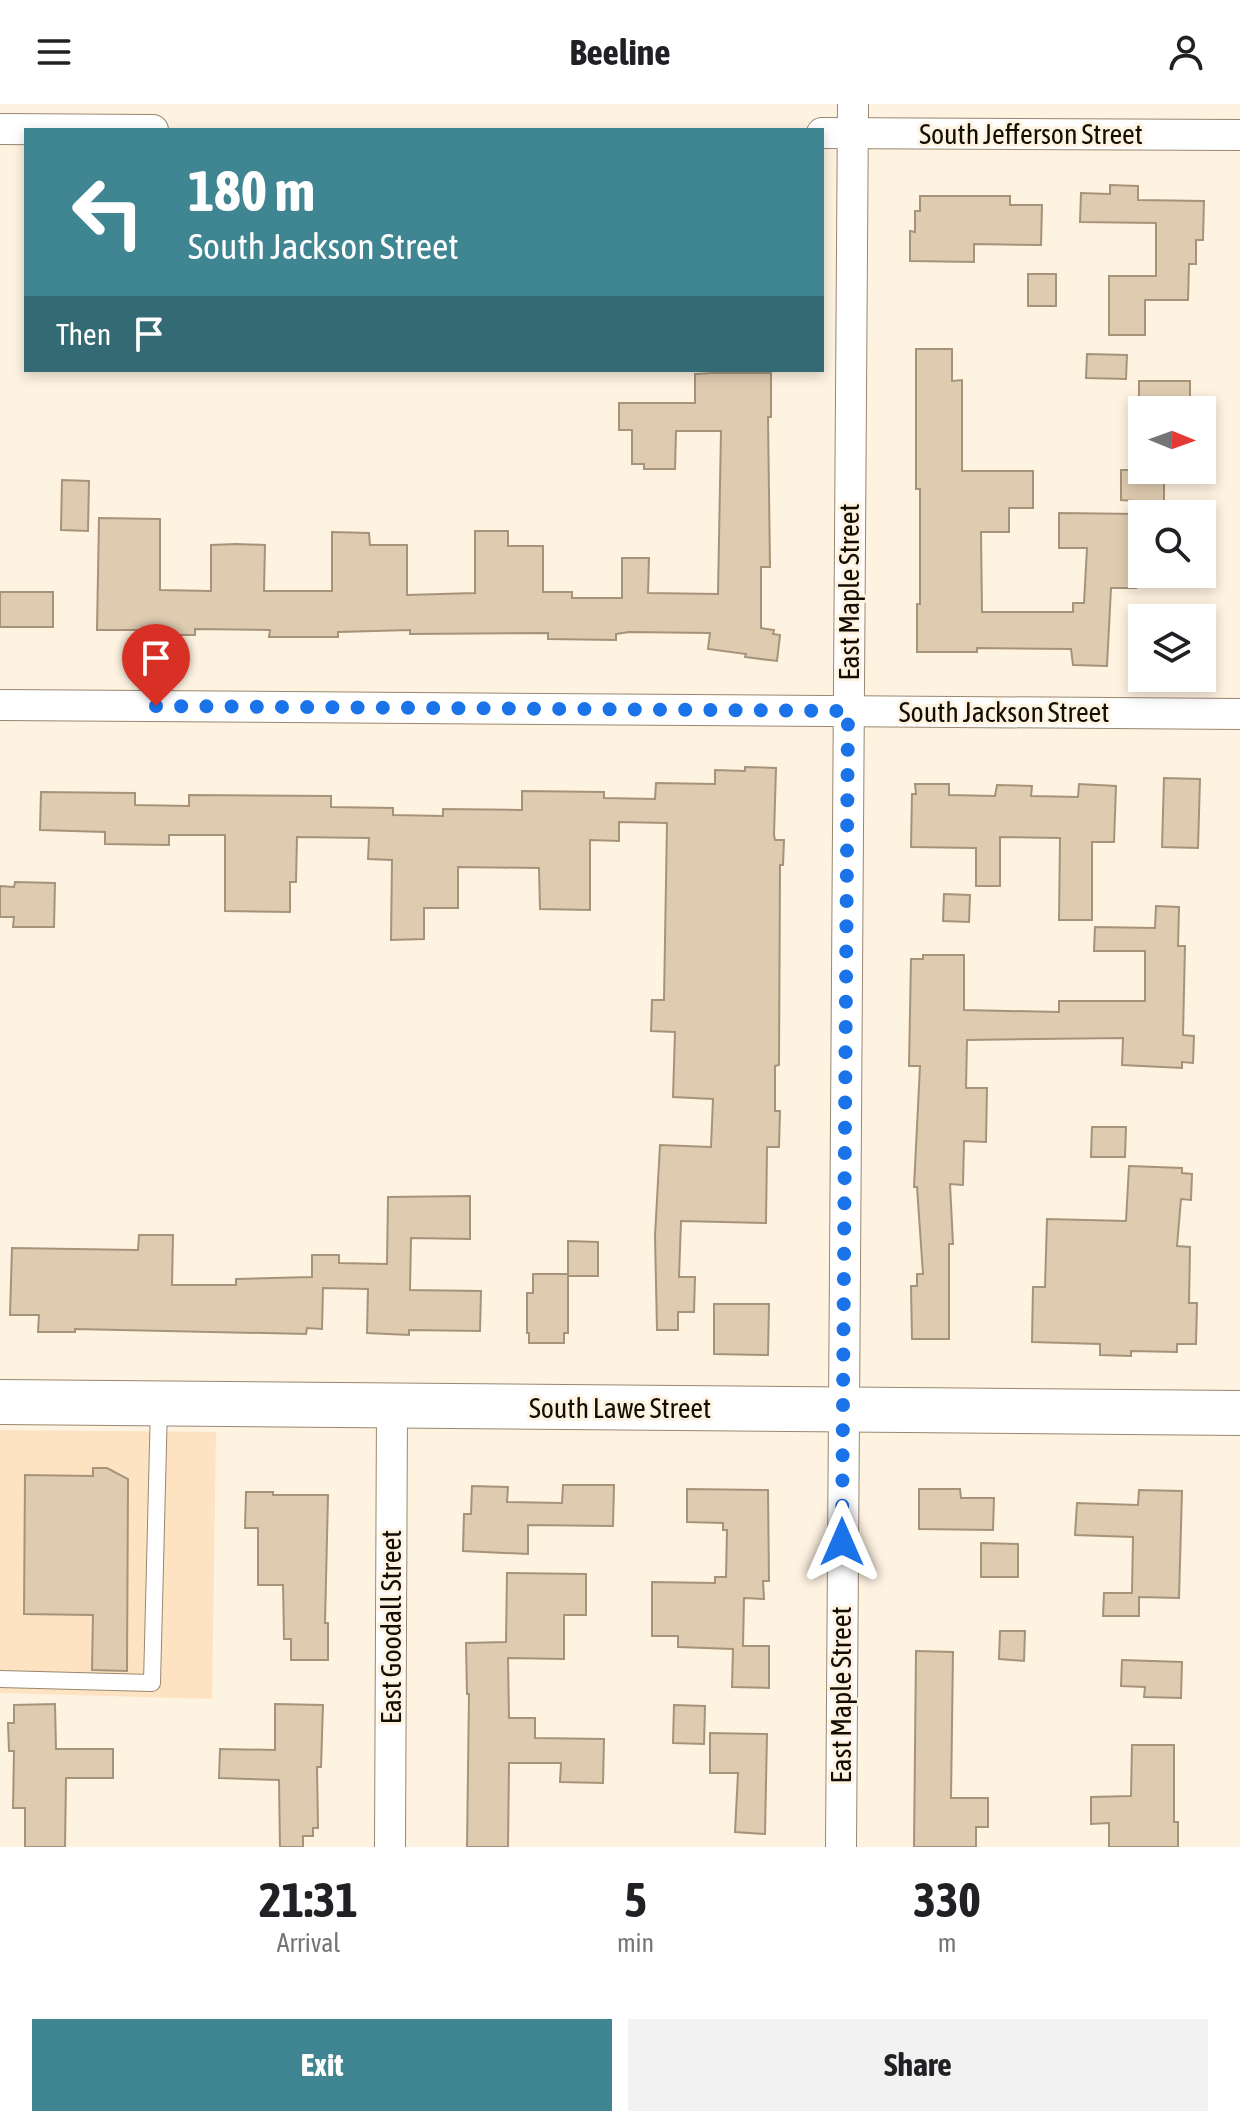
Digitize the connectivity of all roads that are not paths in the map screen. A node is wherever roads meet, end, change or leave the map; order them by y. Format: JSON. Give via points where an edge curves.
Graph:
{"nodes":[{"id":1,"x":853,"y":118,"type":"edge"},
{"id":2,"x":0,"y":129,"type":"edge"},
{"id":3,"x":24,"y":129,"type":"edge"},
{"id":4,"x":824,"y":132,"type":"edge"},
{"id":5,"x":1240,"y":135,"type":"edge"},
{"id":6,"x":0,"y":705,"type":"edge"},
{"id":7,"x":848,"y":711,"type":"junction"},
{"id":8,"x":1240,"y":714,"type":"edge"},
{"id":9,"x":0,"y":1402,"type":"edge"},
{"id":10,"x":159,"y":1404,"type":"junction"},
{"id":11,"x":392,"y":1407,"type":"junction"},
{"id":12,"x":843,"y":1410,"type":"junction"},
{"id":13,"x":1240,"y":1413,"type":"edge"},
{"id":14,"x":0,"y":1679,"type":"edge"},
{"id":15,"x":390,"y":1847,"type":"edge"},
{"id":16,"x":841,"y":1847,"type":"edge"}],
"edges":[{"from":1,"to":4,"type":"street","name":"South Jefferson Street"},
{"from":1,"to":5,"type":"street","name":"South Jefferson Street"},
{"from":1,"to":7,"type":"street","name":"East Maple Street"},
{"from":2,"to":3,"type":"street"},
{"from":6,"to":7,"type":"street","name":"South Jackson Street"},
{"from":7,"to":8,"type":"street","name":"South Jackson Street"},
{"from":7,"to":12,"type":"street","name":"East Maple Street"},
{"from":9,"to":10,"type":"main road","name":"South Lawe Street"},
{"from":10,"to":11,"type":"main road","name":"South Lawe Street"},
{"from":10,"to":14,"type":"lane","via":[[152,1683]]},
{"from":11,"to":12,"type":"main road","name":"South Lawe Street"},
{"from":11,"to":15,"type":"street","name":"East Goodall Street"},
{"from":12,"to":13,"type":"main road","name":"South Lawe Street"},
{"from":12,"to":16,"type":"street","name":"East Maple Street"}]}
